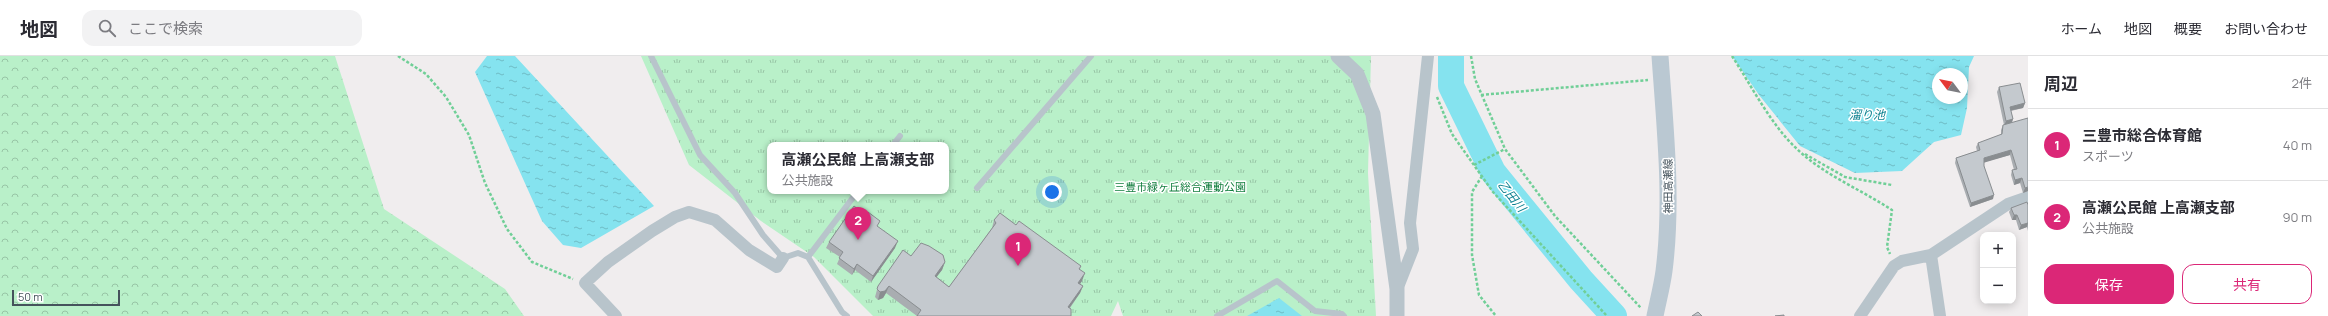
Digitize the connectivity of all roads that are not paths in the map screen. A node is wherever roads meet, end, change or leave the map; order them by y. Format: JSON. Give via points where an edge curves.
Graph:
{"nodes":[{"id":1,"x":651,"y":56,"type":"edge"},
{"id":2,"x":1091,"y":56,"type":"edge"},
{"id":3,"x":1338,"y":56,"type":"edge"},
{"id":4,"x":1428,"y":56,"type":"edge"},
{"id":5,"x":1660,"y":56,"type":"edge"},
{"id":6,"x":900,"y":136,"type":"dead end"},
{"id":7,"x":895,"y":142,"type":"edge"},
{"id":8,"x":977,"y":188,"type":"dead end"},
{"id":9,"x":856,"y":194,"type":"edge"},
{"id":10,"x":2028,"y":198,"type":"edge"},
{"id":11,"x":1930,"y":255,"type":"junction"},
{"id":12,"x":808,"y":257,"type":"junction"},
{"id":13,"x":783,"y":258,"type":"junction"},
{"id":14,"x":1397,"y":289,"type":"junction"},
{"id":15,"x":1649,"y":313,"type":"edge"},
{"id":16,"x":616,"y":316,"type":"edge"},
{"id":17,"x":847,"y":316,"type":"edge"},
{"id":18,"x":1217,"y":316,"type":"edge"},
{"id":19,"x":1344,"y":316,"type":"edge"},
{"id":20,"x":1397,"y":316,"type":"edge"},
{"id":21,"x":1860,"y":316,"type":"edge"},
{"id":22,"x":1940,"y":316,"type":"edge"}],
"edges":[{"from":1,"to":13,"type":"lane","via":[[700,155],[735,193],[763,235]]},
{"from":2,"to":8,"type":"lane"},
{"from":3,"to":14,"type":"street","via":[[1357,74],[1373,114]]},
{"from":4,"to":14,"type":"street","via":[[1410,223],[1413,249]]},
{"from":5,"to":15,"type":"main road","name":"神田高瀬線","via":[[1668,168],[1667,230],[1664,272]]},
{"from":6,"to":7,"type":"lane"},
{"from":9,"to":12,"type":"lane"},
{"from":10,"to":11,"type":"street","via":[[2008,204]]},
{"from":11,"to":21,"type":"street","via":[[1902,261],[1894,266]]},
{"from":11,"to":22,"type":"street"},
{"from":12,"to":13,"type":"lane","via":[[798,253]]},
{"from":12,"to":17,"type":"lane"},
{"from":13,"to":16,"type":"street","via":[[777,266],[749,250],[715,220],[689,212],[652,230],[608,262],[585,283]]},
{"from":14,"to":20,"type":"street"},
{"from":18,"to":19,"type":"lane","via":[[1278,281],[1315,311]]}]}
